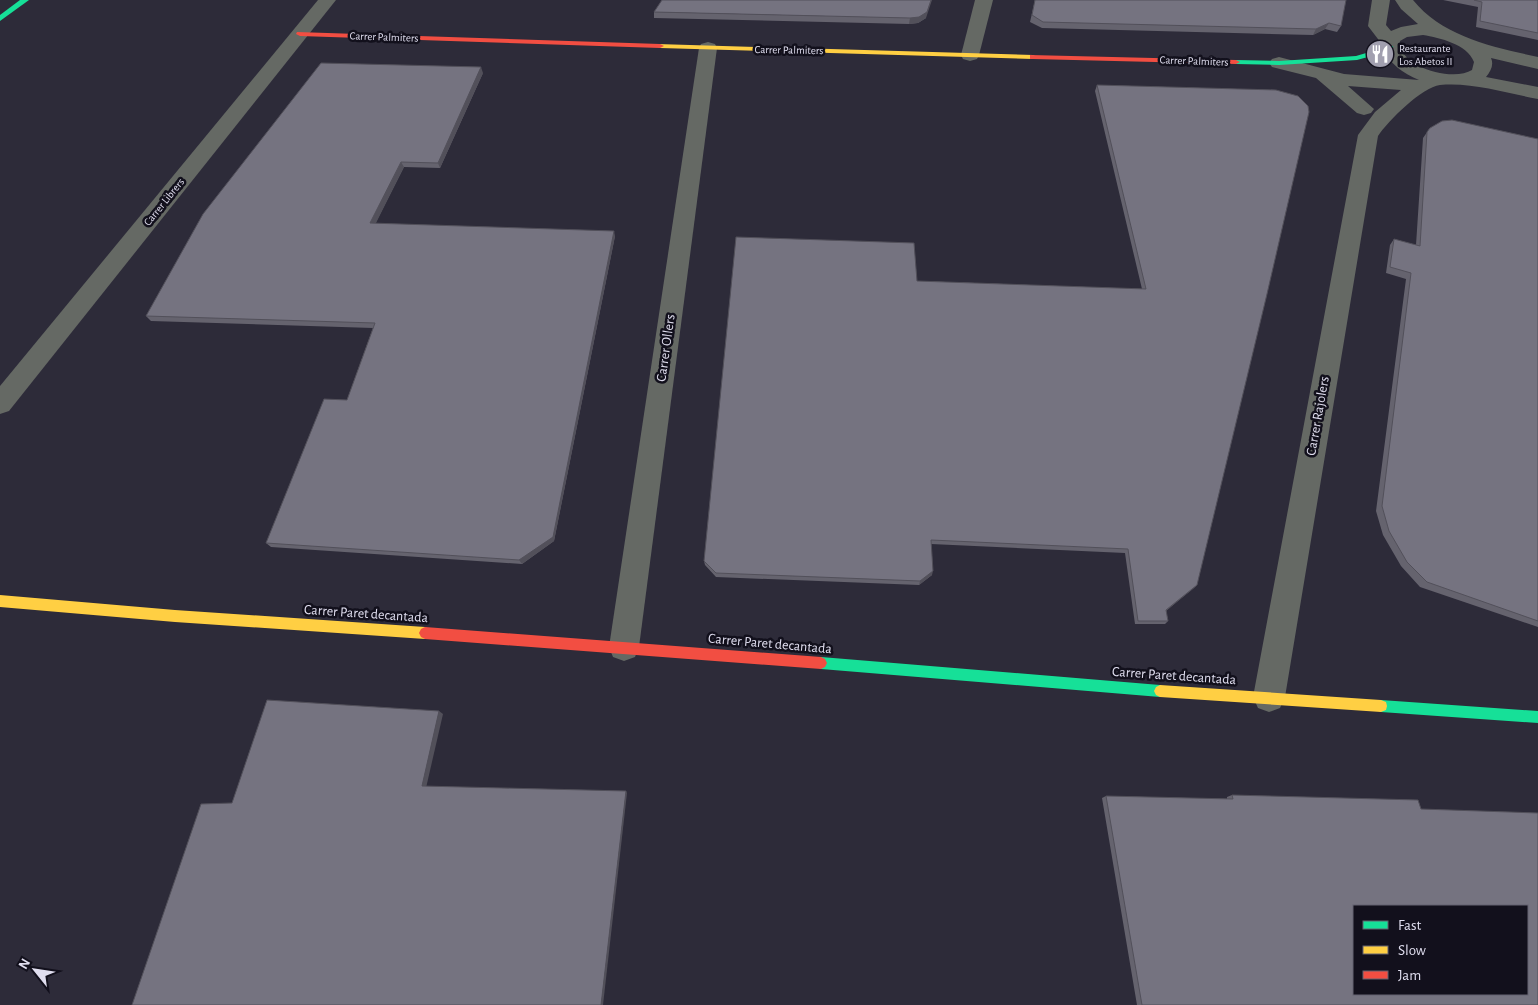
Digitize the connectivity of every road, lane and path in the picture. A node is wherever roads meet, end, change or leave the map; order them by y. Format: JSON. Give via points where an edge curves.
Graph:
{"nodes":[{"id":1,"x":25,"y":0,"type":"edge"},
{"id":2,"x":327,"y":0,"type":"edge"},
{"id":3,"x":984,"y":0,"type":"edge"},
{"id":4,"x":1381,"y":0,"type":"edge"},
{"id":5,"x":1404,"y":0,"type":"edge"},
{"id":6,"x":0,"y":19,"type":"edge"},
{"id":7,"x":1436,"y":31,"type":"junction"},
{"id":8,"x":300,"y":34,"type":"junction"},
{"id":9,"x":1471,"y":46,"type":"junction"},
{"id":10,"x":708,"y":48,"type":"junction"},
{"id":11,"x":1390,"y":48,"type":"junction"},
{"id":12,"x":970,"y":54,"type":"junction"},
{"id":13,"x":1279,"y":63,"type":"junction"},
{"id":14,"x":1538,"y":63,"type":"edge"},
{"id":15,"x":1320,"y":75,"type":"junction"},
{"id":16,"x":1468,"y":79,"type":"junction"},
{"id":17,"x":1428,"y":82,"type":"junction"},
{"id":18,"x":1370,"y":83,"type":"junction"},
{"id":19,"x":1538,"y":93,"type":"edge"},
{"id":20,"x":1364,"y":109,"type":"junction"},
{"id":21,"x":1368,"y":135,"type":"junction"},
{"id":22,"x":0,"y":404,"type":"edge"},
{"id":23,"x":0,"y":601,"type":"edge"},
{"id":24,"x":624,"y":647,"type":"junction"},
{"id":25,"x":1269,"y":698,"type":"junction"},
{"id":26,"x":1538,"y":717,"type":"edge"}],
"edges":[{"from":1,"to":6,"type":"main road"},
{"from":2,"to":8,"type":"street","name":"Carrer Librers"},
{"from":3,"to":12,"type":"street"},
{"from":4,"to":11,"type":"street","via":[[1377,26]]},
{"from":5,"to":7,"type":"street"},
{"from":7,"to":9,"type":"street"},
{"from":7,"to":11,"type":"street","via":[[1406,31],[1394,36]]},
{"from":8,"to":10,"type":"main road","name":"Carrer Palmiters"},
{"from":8,"to":22,"type":"street","name":"Carrer Librers"},
{"from":9,"to":14,"type":"street"},
{"from":9,"to":16,"type":"street","via":[[1478,52],[1483,65],[1481,71]]},
{"from":10,"to":12,"type":"main road","name":"Carrer Palmiters"},
{"from":10,"to":24,"type":"street","name":"Carrer Ollers"},
{"from":11,"to":13,"type":"main road","name":"Carrer Palmiters","via":[[1357,58]]},
{"from":11,"to":17,"type":"street","via":[[1409,69]]},
{"from":11,"to":18,"type":"street","name":"Carrer Rajolers","via":[[1374,62]]},
{"from":12,"to":13,"type":"main road","name":"Carrer Palmiters"},
{"from":13,"to":15,"type":"street","name":"Carrer Palmiters"},
{"from":15,"to":18,"type":"street","name":"Carrer Palmiters"},
{"from":15,"to":20,"type":"street","name":"Carrer Palmiters"},
{"from":16,"to":17,"type":"street","name":"Carrer Palmiters"},
{"from":16,"to":19,"type":"street","name":"Carrer Palmiters"},
{"from":17,"to":18,"type":"street","name":"Carrer Palmiters"},
{"from":17,"to":21,"type":"street","name":"Carrer Rajolers","via":[[1402,97],[1382,115]]},
{"from":18,"to":20,"type":"street","name":"Carrer Rajolers"},
{"from":20,"to":21,"type":"street","name":"Carrer Rajolers","via":[[1362,120]]},
{"from":21,"to":25,"type":"street","name":"Carrer Rajolers"},
{"from":23,"to":24,"type":"main road","name":"Carrer Paret decantada"},
{"from":24,"to":25,"type":"main road","name":"Carrer Paret decantada"},
{"from":25,"to":26,"type":"main road","name":"Carrer Paret decantada"}]}
